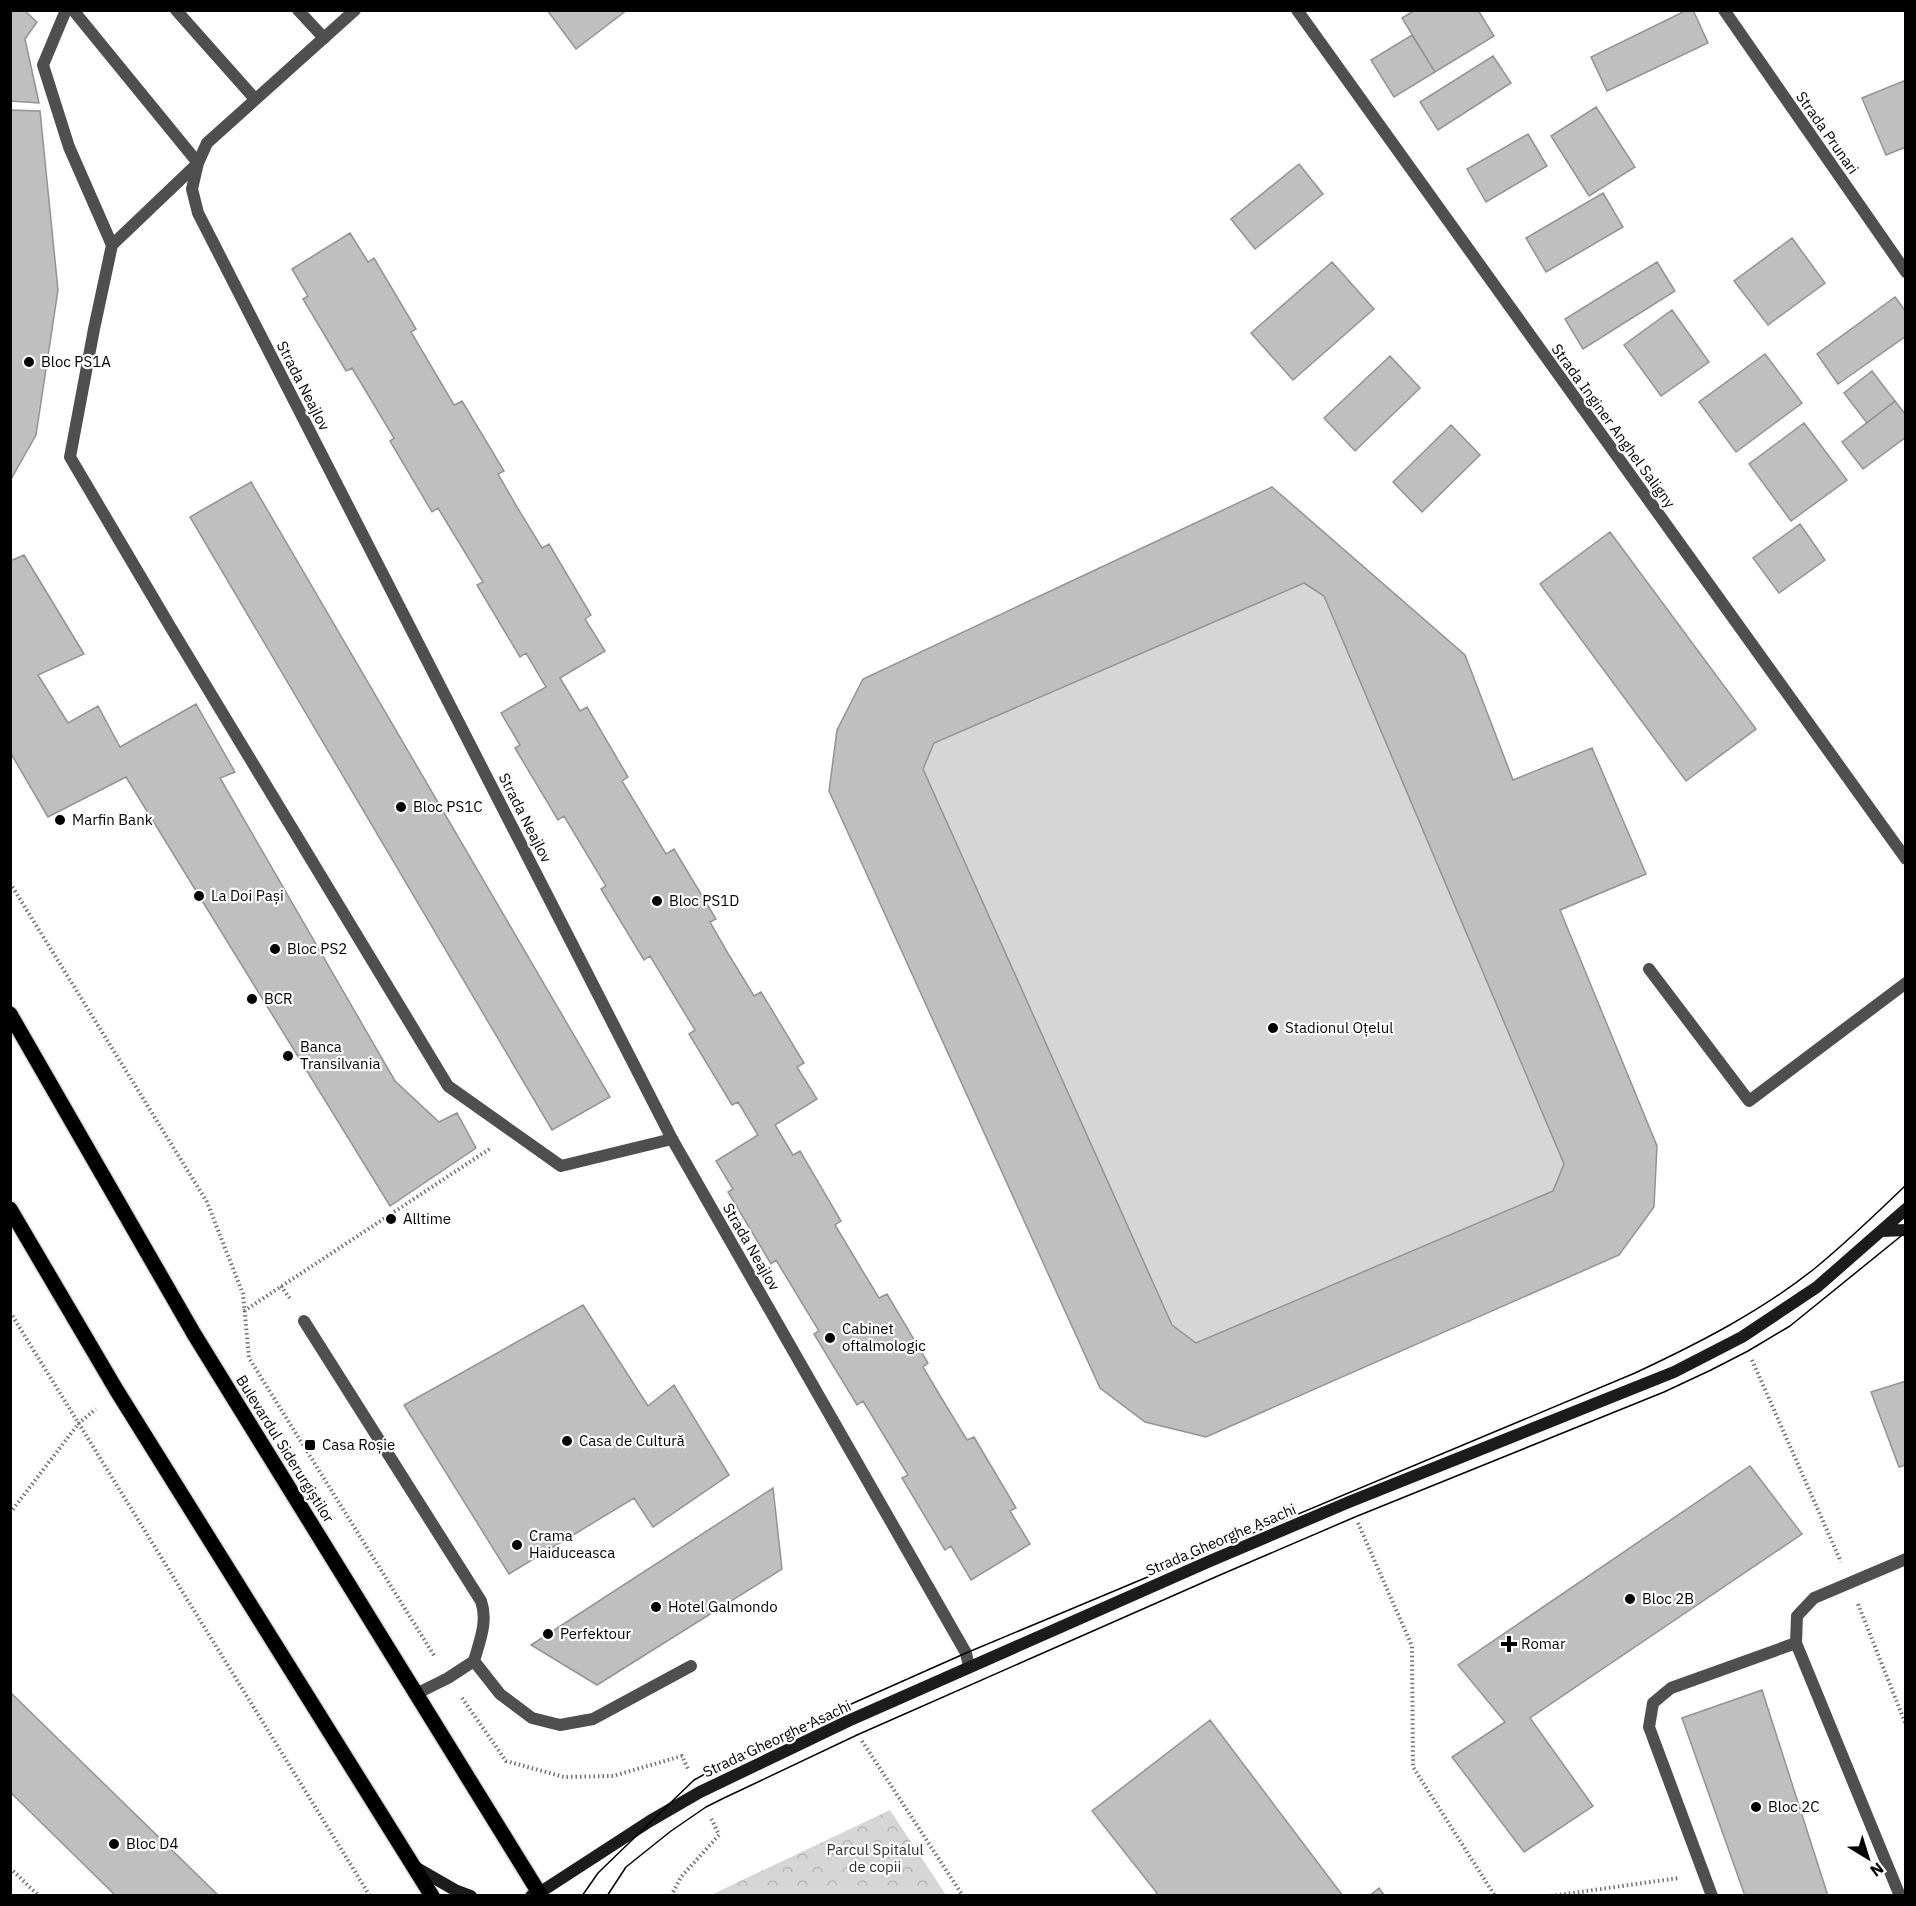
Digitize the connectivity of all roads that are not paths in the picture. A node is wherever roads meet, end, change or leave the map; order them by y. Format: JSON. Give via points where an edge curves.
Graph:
{"nodes":[{"id":1,"x":66,"y":10,"type":"edge"},
{"id":2,"x":73,"y":10,"type":"edge"},
{"id":3,"x":176,"y":10,"type":"edge"},
{"id":4,"x":298,"y":10,"type":"edge"},
{"id":5,"x":355,"y":10,"type":"edge"},
{"id":6,"x":1297,"y":10,"type":"edge"},
{"id":7,"x":1724,"y":10,"type":"edge"},
{"id":8,"x":324,"y":38,"type":"junction"},
{"id":9,"x":255,"y":99,"type":"junction"},
{"id":10,"x":198,"y":163,"type":"junction"},
{"id":11,"x":112,"y":245,"type":"junction"},
{"id":12,"x":1905,"y":272,"type":"edge"},
{"id":13,"x":1905,"y":859,"type":"edge"},
{"id":14,"x":1649,"y":969,"type":"dead end"},
{"id":15,"x":1905,"y":983,"type":"edge"},
{"id":16,"x":10,"y":1014,"type":"edge"},
{"id":17,"x":672,"y":1138,"type":"junction"},
{"id":18,"x":10,"y":1209,"type":"edge"},
{"id":19,"x":1905,"y":1209,"type":"edge"},
{"id":20,"x":1905,"y":1230,"type":"edge"},
{"id":21,"x":1882,"y":1231,"type":"junction"},
{"id":22,"x":304,"y":1321,"type":"dead end"},
{"id":23,"x":1905,"y":1559,"type":"edge"},
{"id":24,"x":1796,"y":1643,"type":"junction"},
{"id":25,"x":474,"y":1661,"type":"junction"},
{"id":26,"x":691,"y":1666,"type":"dead end"},
{"id":27,"x":969,"y":1667,"type":"junction"},
{"id":28,"x":416,"y":1694,"type":"junction"},
{"id":29,"x":414,"y":1867,"type":"junction"},
{"id":30,"x":537,"y":1895,"type":"edge"},
{"id":31,"x":432,"y":1896,"type":"edge"},
{"id":32,"x":471,"y":1896,"type":"edge"},
{"id":33,"x":1712,"y":1896,"type":"edge"},
{"id":34,"x":1900,"y":1896,"type":"edge"}],
"edges":[{"from":1,"to":11,"type":"street","via":[[43,64],[69,147]]},
{"from":2,"to":10,"type":"street"},
{"from":3,"to":9,"type":"street"},
{"from":4,"to":8,"type":"street"},
{"from":5,"to":8,"type":"street","name":"Strada Neajlov"},
{"from":6,"to":13,"type":"street","name":"Strada Inginer Anghel Saligny"},
{"from":7,"to":12,"type":"street","name":"Strada Prunari"},
{"from":8,"to":9,"type":"street","name":"Strada Neajlov"},
{"from":9,"to":10,"type":"street","name":"Strada Neajlov","via":[[207,143]]},
{"from":10,"to":11,"type":"street"},
{"from":10,"to":17,"type":"street","name":"Strada Neajlov","via":[[192,189],[198,213]]},
{"from":11,"to":17,"type":"street","via":[[70,457],[448,1086],[561,1166]]},
{"from":14,"to":15,"type":"street","via":[[1749,1101]]},
{"from":16,"to":28,"type":"main road","name":"Bulevardul Siderurgiștilor","via":[[194,1334]]},
{"from":17,"to":27,"type":"street","name":"Strada Neajlov","via":[[966,1653]]},
{"from":18,"to":29,"type":"main road","via":[[117,1391]]},
{"from":19,"to":21,"type":"street","name":"Strada Gheorghe Asachi"},
{"from":20,"to":21,"type":"street"},
{"from":21,"to":27,"type":"street","name":"Strada Gheorghe Asachi","via":[[1817,1287],[1742,1337],[1674,1372],[1349,1502]]},
{"from":22,"to":25,"type":"street","via":[[481,1601],[485,1621]]},
{"from":23,"to":24,"type":"street","via":[[1814,1598],[1797,1616]]},
{"from":24,"to":33,"type":"street","via":[[1671,1688],[1653,1703],[1649,1727]]},
{"from":24,"to":34,"type":"street"},
{"from":25,"to":26,"type":"street","via":[[500,1694],[532,1719],[560,1725],[592,1719]]},
{"from":25,"to":28,"type":"street"},
{"from":27,"to":30,"type":"street","name":"Strada Gheorghe Asachi","via":[[700,1792]]},
{"from":28,"to":30,"type":"main road","name":"Bulevardul Siderurgiștilor"},
{"from":29,"to":31,"type":"main road"},
{"from":29,"to":32,"type":"street"}]}
